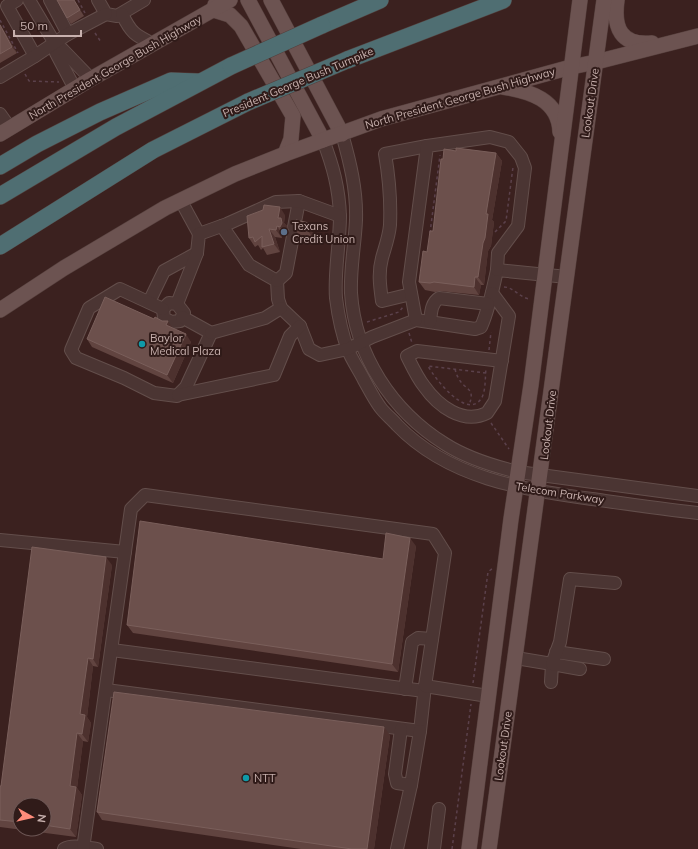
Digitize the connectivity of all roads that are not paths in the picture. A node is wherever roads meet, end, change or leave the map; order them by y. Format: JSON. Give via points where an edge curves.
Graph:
{"nodes":[{"id":1,"x":17,"y":0,"type":"edge"},
{"id":2,"x":29,"y":0,"type":"edge"},
{"id":3,"x":50,"y":0,"type":"edge"},
{"id":4,"x":90,"y":0,"type":"edge"},
{"id":5,"x":98,"y":0,"type":"edge"},
{"id":6,"x":144,"y":0,"type":"edge"},
{"id":7,"x":230,"y":0,"type":"edge"},
{"id":8,"x":248,"y":0,"type":"edge"},
{"id":9,"x":272,"y":0,"type":"edge"},
{"id":10,"x":380,"y":0,"type":"edge"},
{"id":11,"x":503,"y":0,"type":"edge"},
{"id":12,"x":580,"y":0,"type":"edge"},
{"id":13,"x":604,"y":0,"type":"edge"},
{"id":14,"x":617,"y":0,"type":"edge"},
{"id":15,"x":130,"y":4,"type":"edge"},
{"id":16,"x":216,"y":5,"type":"edge"},
{"id":17,"x":122,"y":14,"type":"junction"},
{"id":18,"x":97,"y":16,"type":"junction"},
{"id":19,"x":68,"y":34,"type":"junction"},
{"id":20,"x":698,"y":36,"type":"edge"},
{"id":21,"x":677,"y":41,"type":"junction"},
{"id":22,"x":54,"y":42,"type":"junction"},
{"id":23,"x":153,"y":44,"type":"junction"},
{"id":24,"x":35,"y":56,"type":"junction"},
{"id":25,"x":596,"y":62,"type":"junction"},
{"id":26,"x":571,"y":67,"type":"junction"},
{"id":27,"x":0,"y":77,"type":"edge"},
{"id":28,"x":91,"y":79,"type":"junction"},
{"id":29,"x":200,"y":82,"type":"junction"},
{"id":30,"x":500,"y":87,"type":"junction"},
{"id":31,"x":75,"y":89,"type":"junction"},
{"id":32,"x":0,"y":114,"type":"edge"},
{"id":33,"x":5,"y":131,"type":"edge"},
{"id":34,"x":342,"y":134,"type":"junction"},
{"id":35,"x":323,"y":140,"type":"junction"},
{"id":36,"x":427,"y":146,"type":"junction"},
{"id":37,"x":561,"y":150,"type":"junction"},
{"id":38,"x":285,"y":154,"type":"junction"},
{"id":39,"x":0,"y":166,"type":"edge"},
{"id":40,"x":0,"y":196,"type":"edge"},
{"id":41,"x":181,"y":201,"type":"junction"},
{"id":42,"x":299,"y":201,"type":"junction"},
{"id":43,"x":340,"y":216,"type":"junction"},
{"id":44,"x":222,"y":226,"type":"junction"},
{"id":45,"x":199,"y":234,"type":"junction"},
{"id":46,"x":0,"y":246,"type":"edge"},
{"id":47,"x":196,"y":253,"type":"junction"},
{"id":48,"x":496,"y":270,"type":"junction"},
{"id":49,"x":544,"y":275,"type":"junction"},
{"id":50,"x":567,"y":277,"type":"junction"},
{"id":51,"x":277,"y":281,"type":"junction"},
{"id":52,"x":493,"y":295,"type":"junction"},
{"id":53,"x":409,"y":299,"type":"junction"},
{"id":54,"x":149,"y":302,"type":"junction"},
{"id":55,"x":177,"y":304,"type":"junction"},
{"id":56,"x":281,"y":308,"type":"junction"},
{"id":57,"x":163,"y":309,"type":"junction"},
{"id":58,"x":0,"y":310,"type":"edge"},
{"id":59,"x":182,"y":317,"type":"junction"},
{"id":60,"x":416,"y":320,"type":"junction"},
{"id":61,"x":430,"y":322,"type":"junction"},
{"id":62,"x":300,"y":326,"type":"junction"},
{"id":63,"x":211,"y":333,"type":"junction"},
{"id":64,"x":361,"y":343,"type":"junction"},
{"id":65,"x":348,"y":349,"type":"junction"},
{"id":66,"x":502,"y":361,"type":"junction"},
{"id":67,"x":178,"y":396,"type":"junction"},
{"id":68,"x":518,"y":472,"type":"junction"},
{"id":69,"x":541,"y":475,"type":"junction"},
{"id":70,"x":516,"y":487,"type":"junction"},
{"id":71,"x":539,"y":492,"type":"junction"},
{"id":72,"x":698,"y":496,"type":"edge"},
{"id":73,"x":698,"y":513,"type":"edge"},
{"id":74,"x":0,"y":540,"type":"edge"},
{"id":75,"x":125,"y":552,"type":"junction"},
{"id":76,"x":615,"y":583,"type":"dead end"},
{"id":77,"x":501,"y":598,"type":"junction"},
{"id":78,"x":432,"y":639,"type":"junction"},
{"id":79,"x":112,"y":650,"type":"junction"},
{"id":80,"x":556,"y":652,"type":"junction"},
{"id":81,"x":516,"y":658,"type":"junction"},
{"id":82,"x":604,"y":659,"type":"dead end"},
{"id":83,"x":552,"y":664,"type":"junction"},
{"id":84,"x":580,"y":669,"type":"dead end"},
{"id":85,"x":551,"y":682,"type":"dead end"},
{"id":86,"x":405,"y":689,"type":"junction"},
{"id":87,"x":425,"y":689,"type":"junction"},
{"id":88,"x":106,"y":690,"type":"junction"},
{"id":89,"x":488,"y":696,"type":"junction"},
{"id":90,"x":401,"y":729,"type":"junction"},
{"id":91,"x":420,"y":731,"type":"junction"},
{"id":92,"x":411,"y":785,"type":"junction"},
{"id":93,"x":439,"y":809,"type":"dead end"},
{"id":94,"x":83,"y":848,"type":"edge"},
{"id":95,"x":64,"y":849,"type":"edge"},
{"id":96,"x":97,"y":849,"type":"edge"},
{"id":97,"x":397,"y":849,"type":"edge"},
{"id":98,"x":434,"y":849,"type":"edge"},
{"id":99,"x":469,"y":849,"type":"edge"},
{"id":100,"x":489,"y":849,"type":"edge"}],
"edges":[{"from":1,"to":24,"type":"street","via":[[7,6]]},
{"from":2,"to":22,"type":"street"},
{"from":3,"to":19,"type":"street"},
{"from":4,"to":18,"type":"street"},
{"from":5,"to":18,"type":"street"},
{"from":6,"to":15,"type":"street"},
{"from":7,"to":16,"type":"main road","name":"North President George Bush Highway"},
{"from":8,"to":35,"type":"main road","name":"Telecom Parkway"},
{"from":9,"to":34,"type":"main road","name":"Telecom Parkway"},
{"from":10,"to":29,"type":"highway","bridge":true},
{"from":11,"to":46,"type":"highway","name":"President George Bush Turnpike","bridge":true,"via":[[347,60],[248,102],[153,150]]},
{"from":12,"to":26,"type":"main road","name":"Lookout Drive"},
{"from":13,"to":25,"type":"main road","name":"Lookout Drive"},
{"from":14,"to":21,"type":"main road","via":[[618,28],[629,41]]},
{"from":15,"to":17,"type":"street"},
{"from":16,"to":23,"type":"main road","name":"North President George Bush Highway"},
{"from":16,"to":38,"type":"main road","via":[[241,26],[293,116],[291,139]]},
{"from":17,"to":18,"type":"street"},
{"from":17,"to":23,"type":"street","via":[[136,36]]},
{"from":18,"to":19,"type":"street"},
{"from":19,"to":22,"type":"street"},
{"from":20,"to":21,"type":"main road","name":"North President George Bush Highway"},
{"from":21,"to":25,"type":"main road","name":"North President George Bush Highway"},
{"from":22,"to":24,"type":"street"},
{"from":22,"to":28,"type":"street"},
{"from":22,"to":31,"type":"street","via":[[56,53]]},
{"from":23,"to":28,"type":"main road","name":"North President George Bush Highway"},
{"from":24,"to":27,"type":"street"},
{"from":25,"to":26,"type":"main road","name":"North President George Bush Highway"},
{"from":25,"to":50,"type":"main road","name":"Lookout Drive"},
{"from":26,"to":30,"type":"main road","name":"North President George Bush Highway"},
{"from":26,"to":37,"type":"main road","name":"Lookout Drive"},
{"from":28,"to":31,"type":"main road","name":"North President George Bush Highway"},
{"from":29,"to":39,"type":"highway","via":[[171,81],[100,112]]},
{"from":29,"to":40,"type":"highway","via":[[116,127]]},
{"from":30,"to":34,"type":"main road","name":"North President George Bush Highway","via":[[387,117]]},
{"from":30,"to":37,"type":"main road","via":[[531,94],[546,102],[558,117]]},
{"from":31,"to":33,"type":"main road","name":"North President George Bush Highway"},
{"from":32,"to":33,"type":"street"},
{"from":34,"to":35,"type":"main road","name":"North President George Bush Highway"},
{"from":34,"to":64,"type":"street","name":"Telecom Parkway","via":[[356,198],[351,293]]},
{"from":35,"to":38,"type":"main road","name":"North President George Bush Highway"},
{"from":35,"to":43,"type":"street","name":"Telecom Parkway","via":[[338,188]]},
{"from":36,"to":48,"type":"street","via":[[490,137],[509,142],[521,157],[525,168],[518,226],[498,253]]},
{"from":36,"to":53,"type":"street"},
{"from":36,"to":53,"type":"street","via":[[385,154],[390,225],[379,280],[382,301]]},
{"from":37,"to":49,"type":"main road","name":"Lookout Drive"},
{"from":38,"to":41,"type":"main road","name":"North President George Bush Highway","via":[[235,174]]},
{"from":41,"to":45,"type":"street"},
{"from":41,"to":58,"type":"main road","name":"North President George Bush Highway","via":[[64,268]]},
{"from":42,"to":43,"type":"street"},
{"from":42,"to":44,"type":"street","via":[[276,202]]},
{"from":42,"to":51,"type":"street","via":[[286,273]]},
{"from":43,"to":65,"type":"street","name":"Telecom Parkway","via":[[336,298]]},
{"from":44,"to":45,"type":"street"},
{"from":44,"to":51,"type":"street","via":[[249,265]]},
{"from":45,"to":47,"type":"street"},
{"from":47,"to":54,"type":"street","via":[[164,271]]},
{"from":47,"to":55,"type":"street"},
{"from":48,"to":49,"type":"street"},
{"from":48,"to":52,"type":"street"},
{"from":49,"to":50,"type":"street"},
{"from":49,"to":68,"type":"main road","name":"Lookout Drive"},
{"from":50,"to":69,"type":"main road","name":"Lookout Drive"},
{"from":51,"to":56,"type":"street"},
{"from":52,"to":61,"type":"street","via":[[439,298],[433,304]]},
{"from":52,"to":61,"type":"street","via":[[481,327],[476,329]]},
{"from":52,"to":66,"type":"street","via":[[509,316]]},
{"from":53,"to":60,"type":"street"},
{"from":54,"to":57,"type":"street"},
{"from":54,"to":67,"type":"street","via":[[120,289],[101,300],[89,308],[71,350],[76,358],[154,393]]},
{"from":55,"to":57,"type":"street","via":[[169,304]]},
{"from":55,"to":59,"type":"street","via":[[184,313]]},
{"from":56,"to":62,"type":"street"},
{"from":56,"to":63,"type":"street","via":[[265,318]]},
{"from":57,"to":59,"type":"street","via":[[164,318],[171,322],[180,321]]},
{"from":59,"to":63,"type":"street"},
{"from":60,"to":61,"type":"street"},
{"from":60,"to":64,"type":"street"},
{"from":62,"to":65,"type":"street","via":[[309,349],[320,356]]},
{"from":62,"to":67,"type":"street","via":[[290,336],[274,375]]},
{"from":63,"to":67,"type":"street","via":[[186,387]]},
{"from":64,"to":65,"type":"street"},
{"from":64,"to":68,"type":"street","name":"Telecom Parkway","via":[[386,390],[405,413],[445,444],[488,463]]},
{"from":65,"to":70,"type":"street","name":"Telecom Parkway","via":[[381,408],[410,438],[457,467]]},
{"from":66,"to":66,"type":"street","via":[[495,401],[488,413],[463,417],[433,397],[424,387],[407,356],[416,351]]},
{"from":68,"to":69,"type":"street","name":"Telecom Parkway"},
{"from":68,"to":70,"type":"main road","name":"Lookout Drive"},
{"from":69,"to":71,"type":"main road","name":"Lookout Drive"},
{"from":69,"to":72,"type":"street","name":"Telecom Parkway"},
{"from":70,"to":71,"type":"street","name":"Telecom Parkway"},
{"from":70,"to":77,"type":"main road","name":"Lookout Drive"},
{"from":71,"to":73,"type":"street","name":"Telecom Parkway"},
{"from":71,"to":81,"type":"main road","name":"Lookout Drive"},
{"from":74,"to":75,"type":"street"},
{"from":75,"to":78,"type":"street","via":[[131,510],[145,495],[434,534],[446,553]]},
{"from":75,"to":79,"type":"street"},
{"from":76,"to":80,"type":"street","via":[[570,578],[560,642]]},
{"from":77,"to":81,"type":"main road","via":[[506,648]]},
{"from":77,"to":89,"type":"main road","name":"Lookout Drive"},
{"from":78,"to":86,"type":"street","via":[[418,638],[412,642]]},
{"from":78,"to":87,"type":"street"},
{"from":79,"to":86,"type":"street"},
{"from":79,"to":88,"type":"street"},
{"from":80,"to":82,"type":"street"},
{"from":80,"to":83,"type":"street"},
{"from":81,"to":83,"type":"street"},
{"from":81,"to":100,"type":"main road","name":"Lookout Drive"},
{"from":83,"to":84,"type":"street"},
{"from":83,"to":85,"type":"street"},
{"from":86,"to":87,"type":"street"},
{"from":87,"to":89,"type":"street"},
{"from":87,"to":91,"type":"street"},
{"from":88,"to":90,"type":"street"},
{"from":88,"to":94,"type":"street"},
{"from":89,"to":99,"type":"main road","name":"Lookout Drive"},
{"from":90,"to":91,"type":"street"},
{"from":90,"to":92,"type":"street","via":[[395,774],[397,783]]},
{"from":91,"to":92,"type":"street"},
{"from":92,"to":97,"type":"street"},
{"from":93,"to":98,"type":"street"},
{"from":94,"to":95,"type":"street"},
{"from":94,"to":96,"type":"street"}]}
